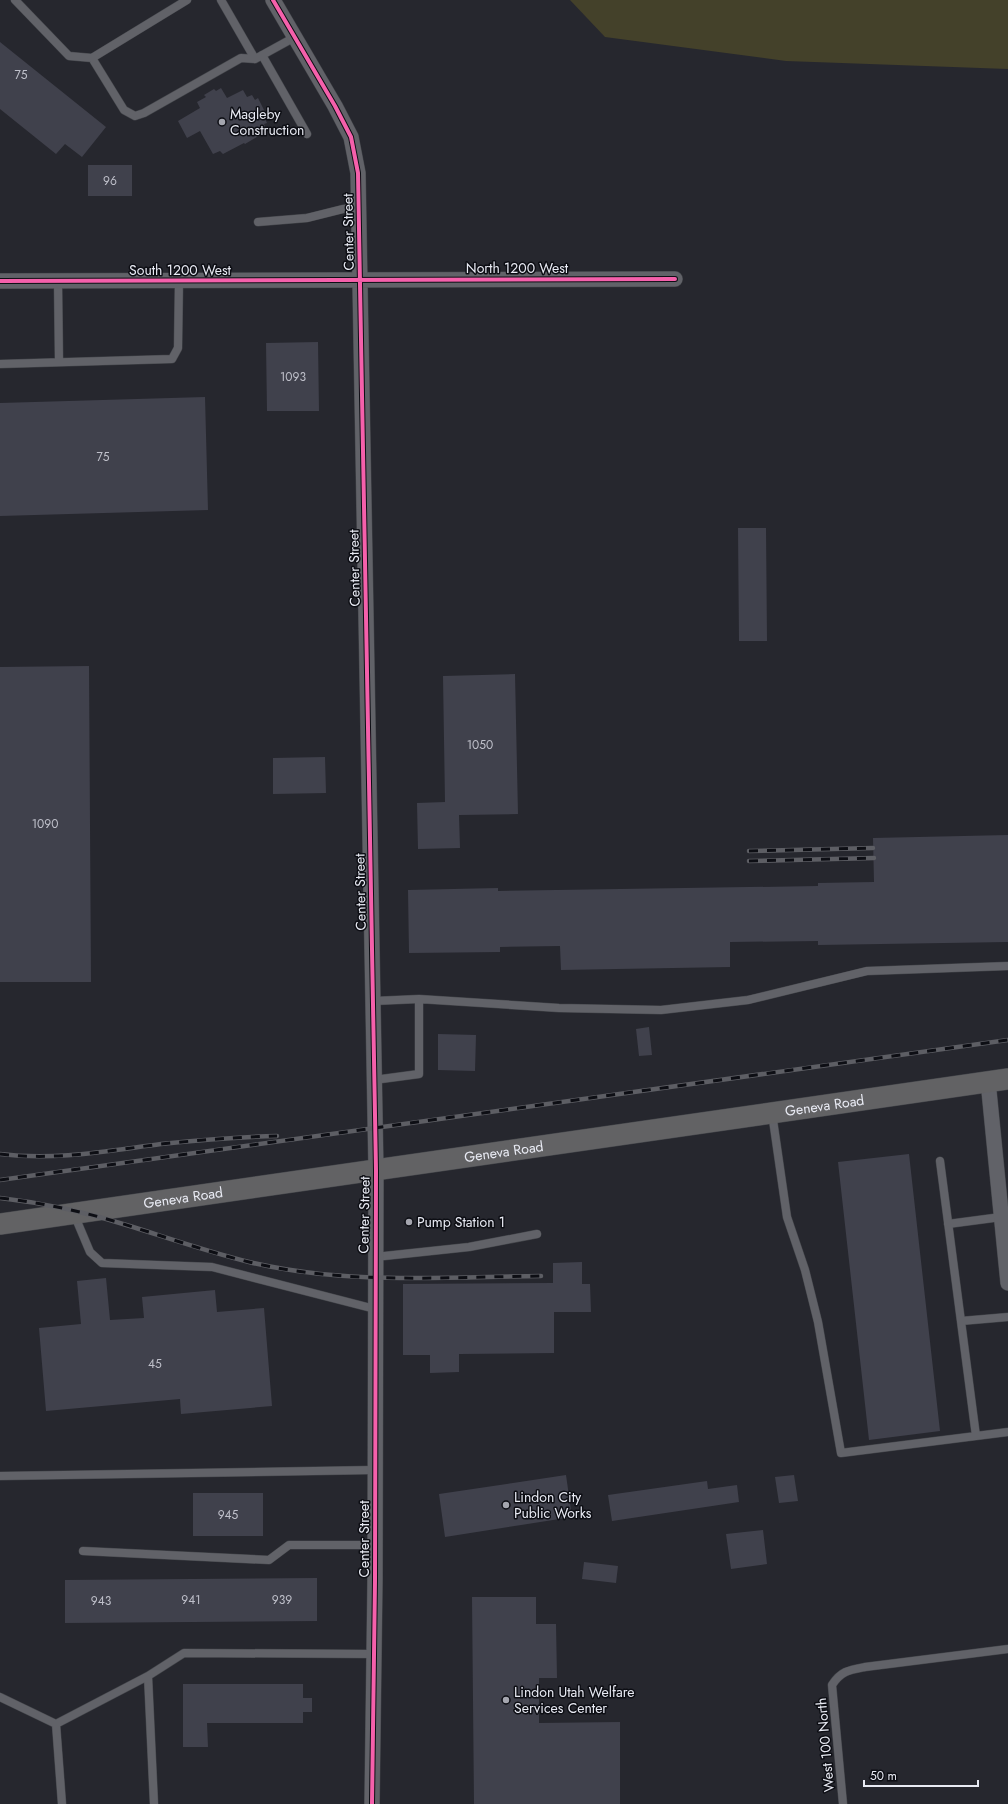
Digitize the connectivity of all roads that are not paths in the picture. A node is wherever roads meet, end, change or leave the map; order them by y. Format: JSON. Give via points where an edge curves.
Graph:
{"nodes":[{"id":1,"x":15,"y":0,"type":"edge"},
{"id":2,"x":187,"y":0,"type":"edge"},
{"id":3,"x":221,"y":0,"type":"edge"},
{"id":4,"x":273,"y":0,"type":"edge"},
{"id":5,"x":295,"y":37,"type":"junction"},
{"id":6,"x":259,"y":57,"type":"junction"},
{"id":7,"x":92,"y":58,"type":"junction"},
{"id":8,"x":306,"y":134,"type":"dead end"},
{"id":9,"x":358,"y":208,"type":"junction"},
{"id":10,"x":258,"y":222,"type":"dead end"},
{"id":11,"x":675,"y":279,"type":"dead end"},
{"id":12,"x":359,"y":280,"type":"junction"},
{"id":13,"x":0,"y":281,"type":"edge"},
{"id":14,"x":58,"y":281,"type":"junction"},
{"id":15,"x":179,"y":281,"type":"junction"},
{"id":16,"x":59,"y":362,"type":"junction"},
{"id":17,"x":0,"y":364,"type":"edge"},
{"id":18,"x":1008,"y":966,"type":"edge"},
{"id":19,"x":418,"y":999,"type":"junction"},
{"id":20,"x":374,"y":1001,"type":"junction"},
{"id":21,"x":374,"y":1080,"type":"junction"},
{"id":22,"x":998,"y":1080,"type":"edge"},
{"id":23,"x":772,"y":1112,"type":"junction"},
{"id":24,"x":940,"y":1161,"type":"dead end"},
{"id":25,"x":376,"y":1170,"type":"junction"},
{"id":26,"x":74,"y":1214,"type":"junction"},
{"id":27,"x":1002,"y":1217,"type":"junction"},
{"id":28,"x":0,"y":1224,"type":"edge"},
{"id":29,"x":948,"y":1224,"type":"junction"},
{"id":30,"x":537,"y":1234,"type":"dead end"},
{"id":31,"x":1006,"y":1247,"type":"edge"},
{"id":32,"x":375,"y":1257,"type":"junction"},
{"id":33,"x":1008,"y":1283,"type":"edge"},
{"id":34,"x":375,"y":1309,"type":"junction"},
{"id":35,"x":1008,"y":1316,"type":"edge"},
{"id":36,"x":961,"y":1321,"type":"junction"},
{"id":37,"x":1008,"y":1432,"type":"edge"},
{"id":38,"x":976,"y":1436,"type":"junction"},
{"id":39,"x":374,"y":1470,"type":"junction"},
{"id":40,"x":0,"y":1476,"type":"edge"},
{"id":41,"x":375,"y":1546,"type":"junction"},
{"id":42,"x":83,"y":1551,"type":"dead end"},
{"id":43,"x":1008,"y":1649,"type":"edge"},
{"id":44,"x":374,"y":1654,"type":"junction"},
{"id":45,"x":148,"y":1676,"type":"junction"},
{"id":46,"x":0,"y":1697,"type":"edge"},
{"id":47,"x":56,"y":1724,"type":"junction"},
{"id":48,"x":62,"y":1804,"type":"edge"},
{"id":49,"x":154,"y":1804,"type":"edge"},
{"id":50,"x":372,"y":1804,"type":"edge"},
{"id":51,"x":843,"y":1804,"type":"edge"}],
"edges":[{"from":1,"to":7,"type":"lane","via":[[69,56]]},
{"from":2,"to":7,"type":"lane"},
{"from":3,"to":6,"type":"lane"},
{"from":4,"to":5,"type":"street","name":"Center Street"},
{"from":5,"to":6,"type":"lane"},
{"from":5,"to":9,"type":"street","name":"Center Street","via":[[336,106],[351,137],[358,173]]},
{"from":6,"to":7,"type":"lane","via":[[240,58],[135,116],[124,110]]},
{"from":6,"to":8,"type":"lane"},
{"from":9,"to":10,"type":"lane","via":[[307,218]]},
{"from":9,"to":12,"type":"street","name":"Center Street"},
{"from":11,"to":12,"type":"street","name":"North 1200 West"},
{"from":12,"to":15,"type":"street","name":"South 1200 West"},
{"from":12,"to":20,"type":"street","name":"Center Street"},
{"from":13,"to":14,"type":"street","name":"South 1200 West"},
{"from":14,"to":15,"type":"street","name":"South 1200 West"},
{"from":14,"to":16,"type":"lane"},
{"from":15,"to":16,"type":"lane","via":[[178,348],[172,359]]},
{"from":16,"to":17,"type":"lane"},
{"from":18,"to":19,"type":"lane","via":[[867,971],[748,1000],[662,1010],[559,1008]]},
{"from":19,"to":20,"type":"lane"},
{"from":19,"to":21,"type":"lane","via":[[419,1074]]},
{"from":20,"to":21,"type":"street","name":"Center Street"},
{"from":21,"to":25,"type":"street","name":"Center Street"},
{"from":22,"to":23,"type":"main road","name":"Geneva Road"},
{"from":22,"to":27,"type":"street"},
{"from":23,"to":25,"type":"main road","name":"Geneva Road"},
{"from":23,"to":38,"type":"lane","via":[[787,1217],[805,1270],[818,1322],[841,1453]]},
{"from":24,"to":29,"type":"lane"},
{"from":25,"to":26,"type":"main road","name":"Geneva Road"},
{"from":25,"to":32,"type":"street","name":"Center Street"},
{"from":26,"to":28,"type":"main road","name":"Geneva Road"},
{"from":26,"to":34,"type":"lane","via":[[90,1252],[102,1263],[212,1267]]},
{"from":27,"to":29,"type":"lane"},
{"from":27,"to":31,"type":"street"},
{"from":29,"to":36,"type":"lane"},
{"from":30,"to":32,"type":"lane","via":[[469,1247]]},
{"from":31,"to":33,"type":"street"},
{"from":32,"to":34,"type":"street","name":"Center Street"},
{"from":34,"to":39,"type":"street","name":"Center Street"},
{"from":35,"to":36,"type":"lane"},
{"from":36,"to":38,"type":"lane"},
{"from":37,"to":38,"type":"lane"},
{"from":39,"to":40,"type":"lane"},
{"from":39,"to":41,"type":"street","name":"Center Street"},
{"from":41,"to":42,"type":"lane","via":[[288,1545],[269,1560]]},
{"from":41,"to":44,"type":"street","name":"Center Street"},
{"from":43,"to":51,"type":"lane","name":"West 100 North","via":[[865,1667],[838,1675],[832,1685]]},
{"from":44,"to":45,"type":"lane","via":[[184,1652]]},
{"from":44,"to":50,"type":"street","name":"Center Street"},
{"from":45,"to":47,"type":"lane"},
{"from":45,"to":49,"type":"lane"},
{"from":46,"to":47,"type":"lane"},
{"from":47,"to":48,"type":"lane"}]}
